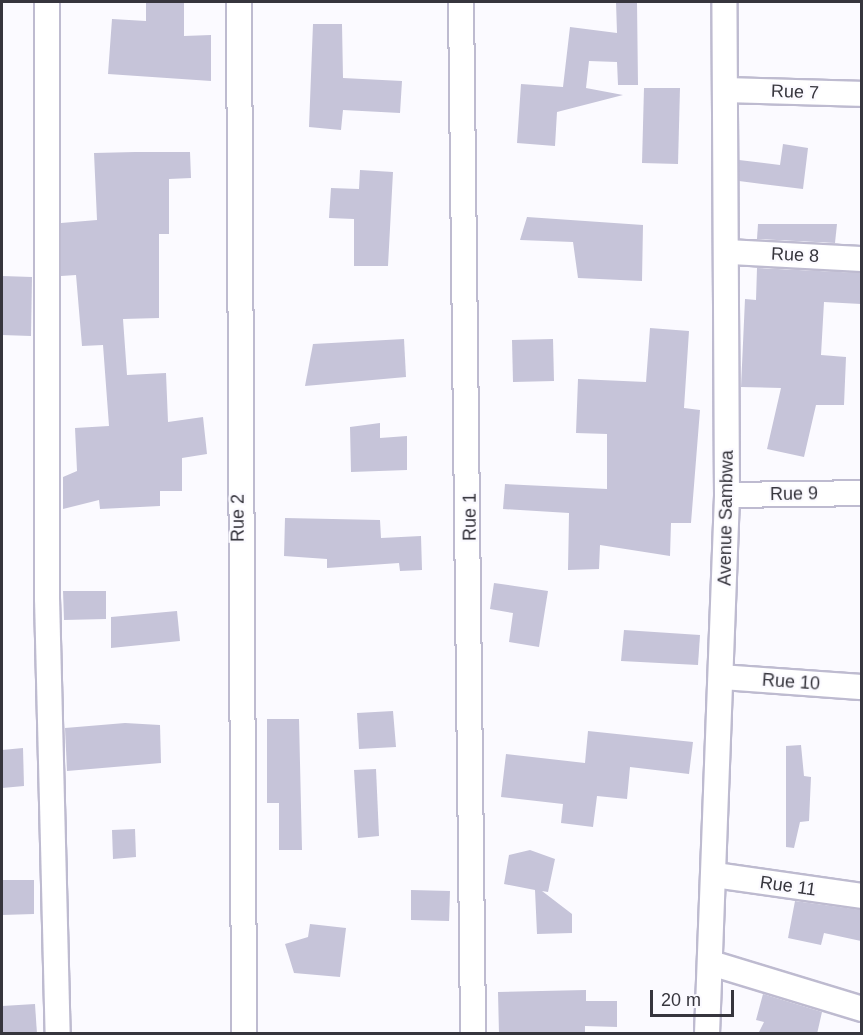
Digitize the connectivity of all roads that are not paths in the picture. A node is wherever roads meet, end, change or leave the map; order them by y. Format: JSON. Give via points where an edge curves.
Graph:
{"nodes":[{"id":1,"x":47,"y":2,"type":"edge"},
{"id":2,"x":239,"y":2,"type":"edge"},
{"id":3,"x":461,"y":2,"type":"edge"},
{"id":4,"x":724,"y":2,"type":"edge"},
{"id":5,"x":728,"y":90,"type":"junction"},
{"id":6,"x":861,"y":94,"type":"edge"},
{"id":7,"x":729,"y":252,"type":"junction"},
{"id":8,"x":861,"y":259,"type":"edge"},
{"id":9,"x":861,"y":493,"type":"edge"},
{"id":10,"x":728,"y":495,"type":"junction"},
{"id":11,"x":721,"y":677,"type":"junction"},
{"id":12,"x":861,"y":687,"type":"edge"},
{"id":13,"x":715,"y":875,"type":"junction"},
{"id":14,"x":861,"y":897,"type":"edge"},
{"id":15,"x":711,"y":963,"type":"junction"},
{"id":16,"x":861,"y":1009,"type":"edge"},
{"id":17,"x":58,"y":1034,"type":"edge"},
{"id":18,"x":244,"y":1034,"type":"edge"},
{"id":19,"x":472,"y":1034,"type":"edge"},
{"id":20,"x":707,"y":1034,"type":"edge"}],
"edges":[{"from":1,"to":17,"type":"street","via":[[47,598]]},
{"from":2,"to":18,"type":"street","name":"Rue 2"},
{"from":3,"to":19,"type":"street","name":"Rue 1"},
{"from":4,"to":5,"type":"street","name":"Avenue Sambwa"},
{"from":5,"to":6,"type":"street","name":"Rue 7"},
{"from":5,"to":7,"type":"street","name":"Avenue Sambwa"},
{"from":7,"to":8,"type":"street","name":"Rue 8"},
{"from":7,"to":10,"type":"street","name":"Avenue Sambwa"},
{"from":9,"to":10,"type":"street","name":"Rue 9"},
{"from":10,"to":11,"type":"street","name":"Avenue Sambwa"},
{"from":11,"to":12,"type":"street","name":"Rue 10"},
{"from":11,"to":13,"type":"street","name":"Avenue Sambwa"},
{"from":13,"to":14,"type":"street","name":"Rue 11"},
{"from":13,"to":15,"type":"street","name":"Avenue Sambwa"},
{"from":15,"to":16,"type":"street"},
{"from":15,"to":20,"type":"street","name":"Avenue Sambwa"}]}
